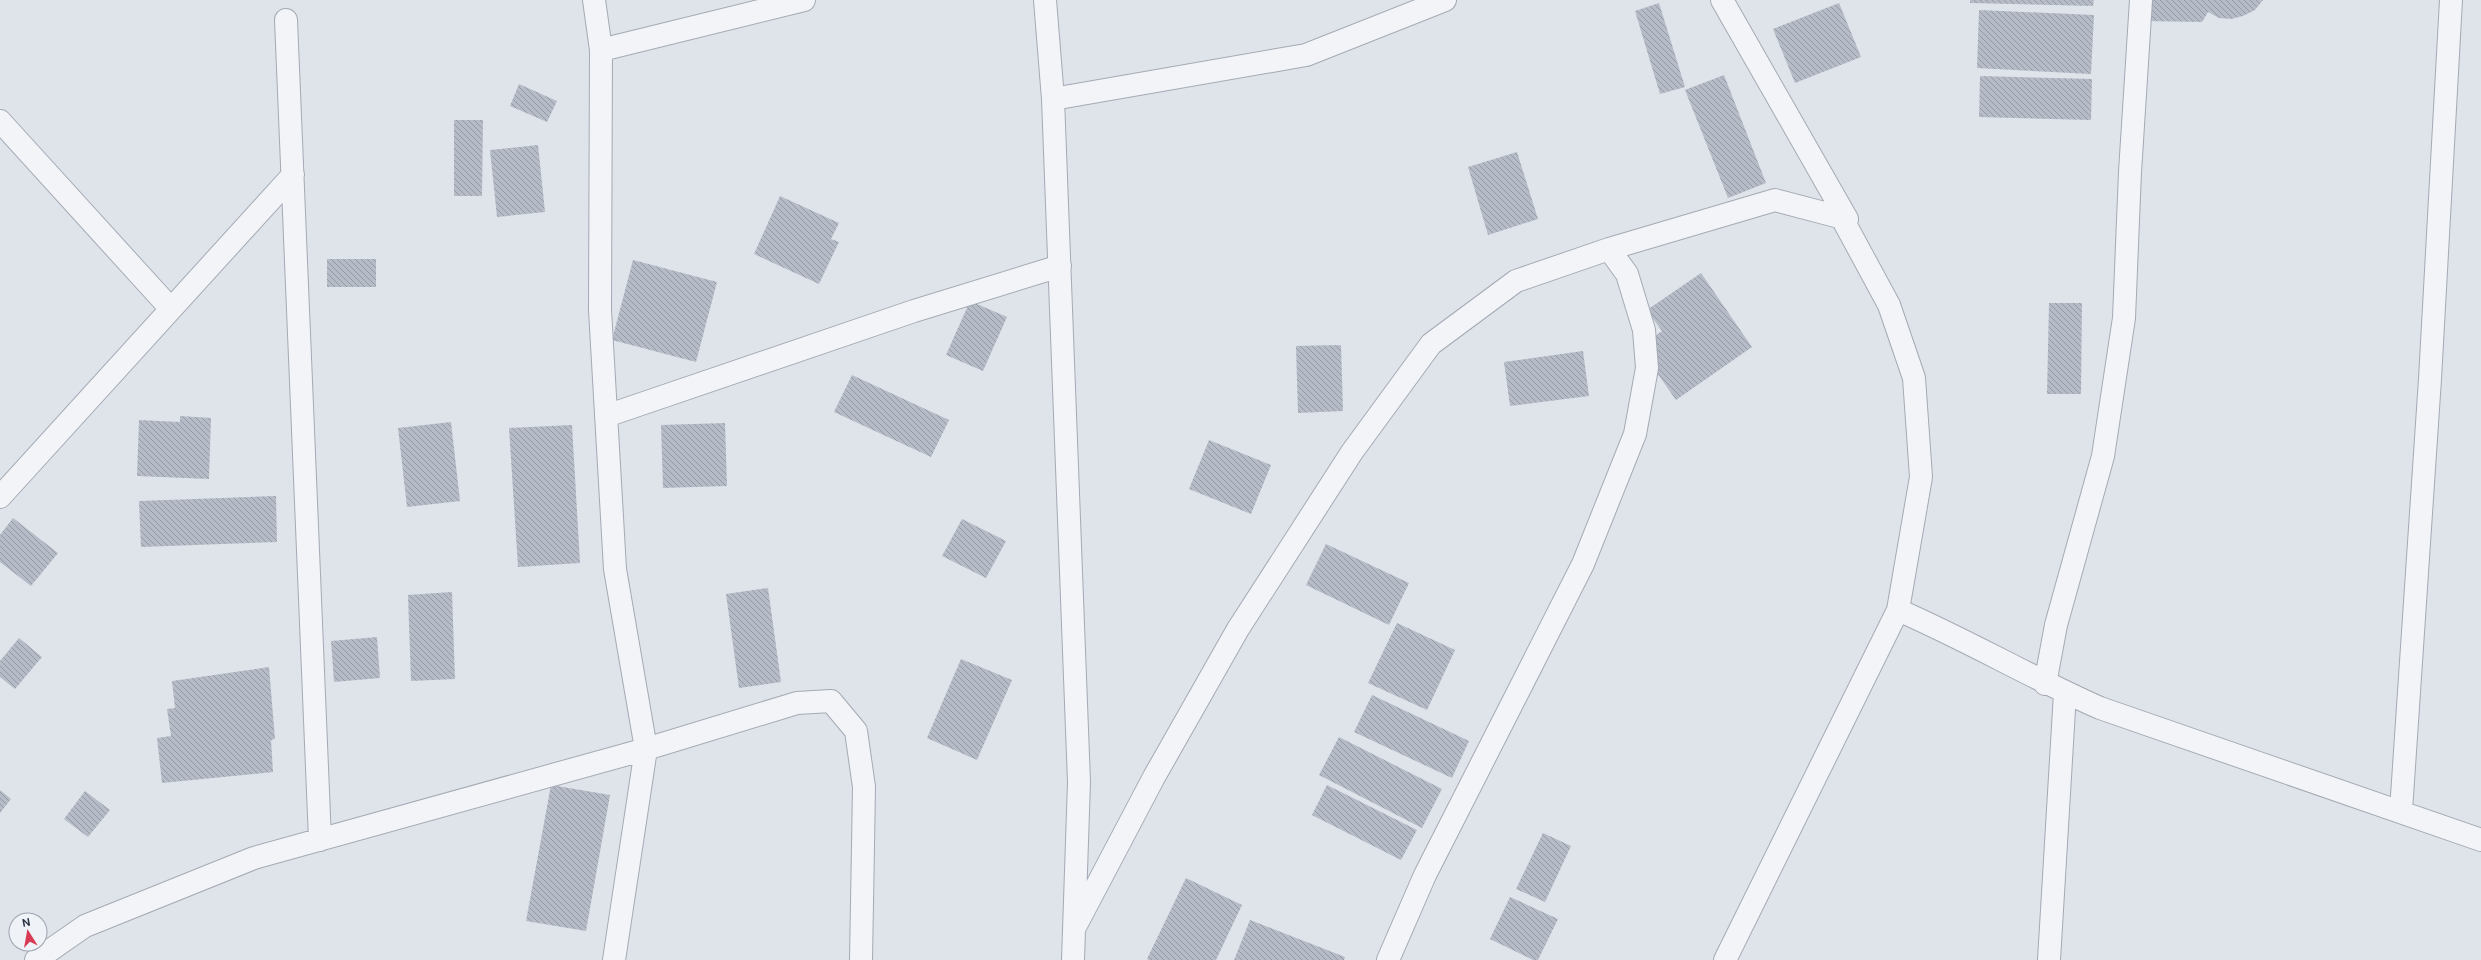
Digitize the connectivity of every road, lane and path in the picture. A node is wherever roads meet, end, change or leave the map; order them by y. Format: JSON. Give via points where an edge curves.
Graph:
{"nodes":[{"id":1,"x":594,"y":0,"type":"edge"},
{"id":2,"x":804,"y":0,"type":"edge"},
{"id":3,"x":1045,"y":0,"type":"edge"},
{"id":4,"x":1445,"y":0,"type":"edge"},
{"id":5,"x":1722,"y":0,"type":"edge"},
{"id":6,"x":2141,"y":0,"type":"edge"},
{"id":7,"x":2451,"y":0,"type":"edge"},
{"id":8,"x":286,"y":20,"type":"dead end"},
{"id":9,"x":601,"y":50,"type":"junction"},
{"id":10,"x":1053,"y":99,"type":"junction"},
{"id":11,"x":0,"y":121,"type":"edge"},
{"id":12,"x":293,"y":175,"type":"junction"},
{"id":13,"x":1847,"y":219,"type":"junction"},
{"id":14,"x":1609,"y":249,"type":"junction"},
{"id":15,"x":1060,"y":266,"type":"junction"},
{"id":16,"x":171,"y":308,"type":"junction"},
{"id":17,"x":606,"y":416,"type":"junction"},
{"id":18,"x":0,"y":497,"type":"edge"},
{"id":19,"x":1898,"y":610,"type":"junction"},
{"id":20,"x":2046,"y":684,"type":"junction"},
{"id":21,"x":2066,"y":693,"type":"junction"},
{"id":22,"x":646,"y":749,"type":"junction"},
{"id":23,"x":2400,"y":811,"type":"junction"},
{"id":24,"x":320,"y":840,"type":"junction"},
{"id":25,"x":2481,"y":840,"type":"edge"},
{"id":26,"x":1075,"y":927,"type":"junction"},
{"id":27,"x":36,"y":960,"type":"edge"},
{"id":28,"x":614,"y":960,"type":"edge"},
{"id":29,"x":861,"y":960,"type":"edge"},
{"id":30,"x":1073,"y":960,"type":"edge"},
{"id":31,"x":1388,"y":960,"type":"edge"},
{"id":32,"x":1725,"y":960,"type":"edge"},
{"id":33,"x":2049,"y":960,"type":"edge"}],
"edges":[{"from":1,"to":9,"type":"street"},
{"from":2,"to":9,"type":"street"},
{"from":3,"to":10,"type":"street"},
{"from":4,"to":10,"type":"street","via":[[1306,55]]},
{"from":5,"to":13,"type":"street"},
{"from":6,"to":20,"type":"street","via":[[2124,318],[2103,456],[2056,625]]},
{"from":7,"to":23,"type":"street","via":[[2431,372]]},
{"from":8,"to":12,"type":"street"},
{"from":9,"to":17,"type":"street","via":[[600,310]]},
{"from":10,"to":15,"type":"street"},
{"from":11,"to":16,"type":"street"},
{"from":12,"to":16,"type":"street"},
{"from":12,"to":24,"type":"street"},
{"from":13,"to":14,"type":"street","via":[[1775,200]]},
{"from":13,"to":19,"type":"street","via":[[1843,220],[1889,305],[1914,378],[1921,477]]},
{"from":14,"to":26,"type":"street","via":[[1516,281],[1430,344],[1352,452],[1238,629],[1154,778]]},
{"from":14,"to":31,"type":"street","via":[[1628,274],[1644,330],[1647,368],[1635,434],[1583,564],[1425,874]]},
{"from":15,"to":17,"type":"street","via":[[914,311]]},
{"from":15,"to":26,"type":"street","via":[[1080,782]]},
{"from":16,"to":18,"type":"street"},
{"from":17,"to":22,"type":"street","via":[[615,568]]},
{"from":19,"to":20,"type":"street"},
{"from":19,"to":32,"type":"street"},
{"from":20,"to":21,"type":"street"},
{"from":21,"to":23,"type":"street","via":[[2100,708]]},
{"from":21,"to":33,"type":"street"},
{"from":22,"to":24,"type":"street"},
{"from":22,"to":28,"type":"street"},
{"from":22,"to":29,"type":"street","via":[[797,703],[831,701],[856,731],[864,787]]},
{"from":23,"to":25,"type":"street"},
{"from":24,"to":27,"type":"street","via":[[254,858],[85,926]]},
{"from":26,"to":30,"type":"street"}]}
